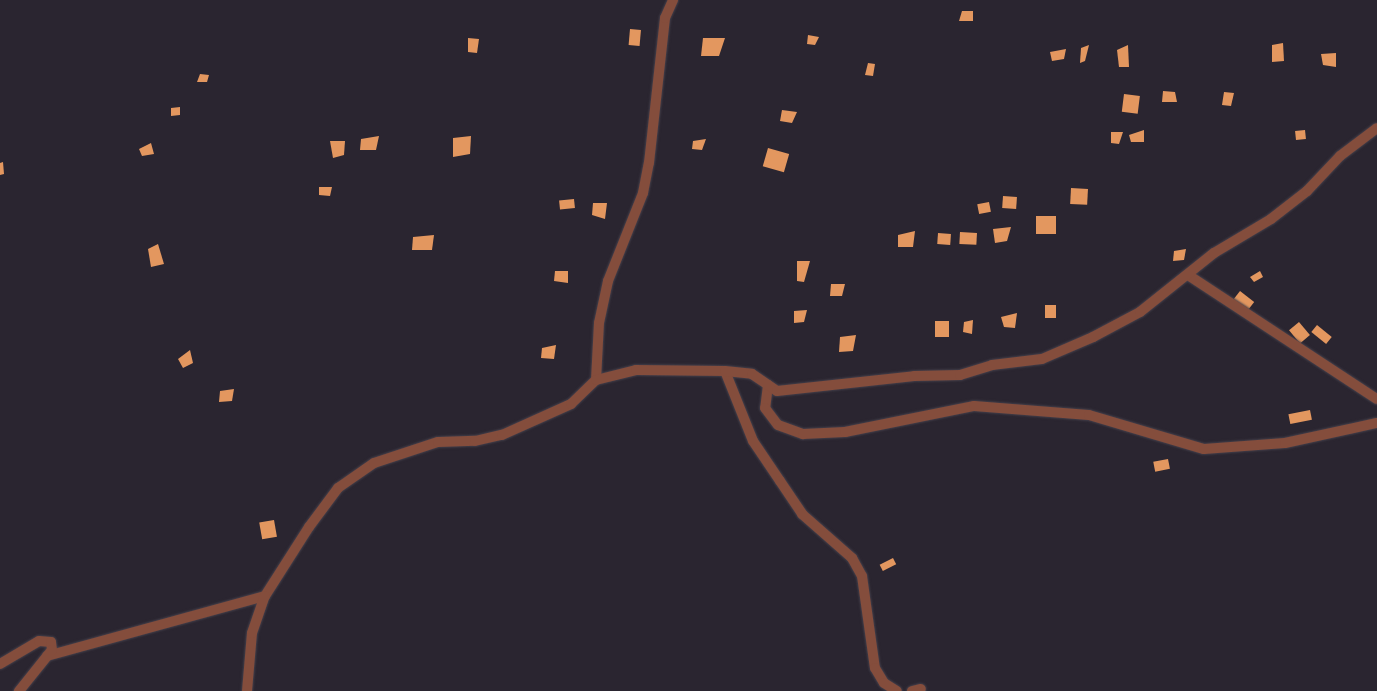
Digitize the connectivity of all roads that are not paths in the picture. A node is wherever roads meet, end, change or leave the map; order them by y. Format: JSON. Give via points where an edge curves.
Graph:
{"nodes":[{"id":1,"x":673,"y":0,"type":"edge"},
{"id":2,"x":1377,"y":128,"type":"edge"},
{"id":3,"x":1188,"y":275,"type":"junction"},
{"id":4,"x":725,"y":371,"type":"junction"},
{"id":5,"x":596,"y":380,"type":"junction"},
{"id":6,"x":768,"y":385,"type":"junction"},
{"id":7,"x":1377,"y":400,"type":"edge"},
{"id":8,"x":1377,"y":423,"type":"edge"},
{"id":9,"x":265,"y":596,"type":"junction"},
{"id":10,"x":49,"y":653,"type":"junction"},
{"id":11,"x":0,"y":664,"type":"edge"},
{"id":12,"x":19,"y":691,"type":"edge"},
{"id":13,"x":247,"y":691,"type":"edge"},
{"id":14,"x":898,"y":691,"type":"edge"}],
"edges":[{"from":1,"to":5,"type":"street","via":[[665,18],[649,163],[643,194],[608,280],[599,323]]},
{"from":2,"to":3,"type":"street","via":[[1340,156],[1307,191],[1271,219],[1214,253]]},
{"from":3,"to":6,"type":"street","via":[[1140,312],[1093,337],[1042,359],[992,365],[960,375],[914,376],[777,391]]},
{"from":3,"to":7,"type":"street"},
{"from":4,"to":5,"type":"street","via":[[636,370]]},
{"from":4,"to":6,"type":"street","via":[[752,374]]},
{"from":4,"to":14,"type":"street","via":[[753,441],[772,470],[802,514],[852,558],[862,576],[875,668],[884,683]]},
{"from":5,"to":9,"type":"street","via":[[571,404],[502,435],[475,441],[438,442],[374,463],[338,488],[309,527]]},
{"from":6,"to":8,"type":"street","via":[[765,408],[778,425],[803,434],[845,432],[974,406],[1089,415],[1204,449],[1285,443]]},
{"from":9,"to":10,"type":"street"},
{"from":9,"to":13,"type":"street","via":[[252,633]]},
{"from":10,"to":11,"type":"street","via":[[49,641],[39,641]]},
{"from":10,"to":12,"type":"street"}]}
